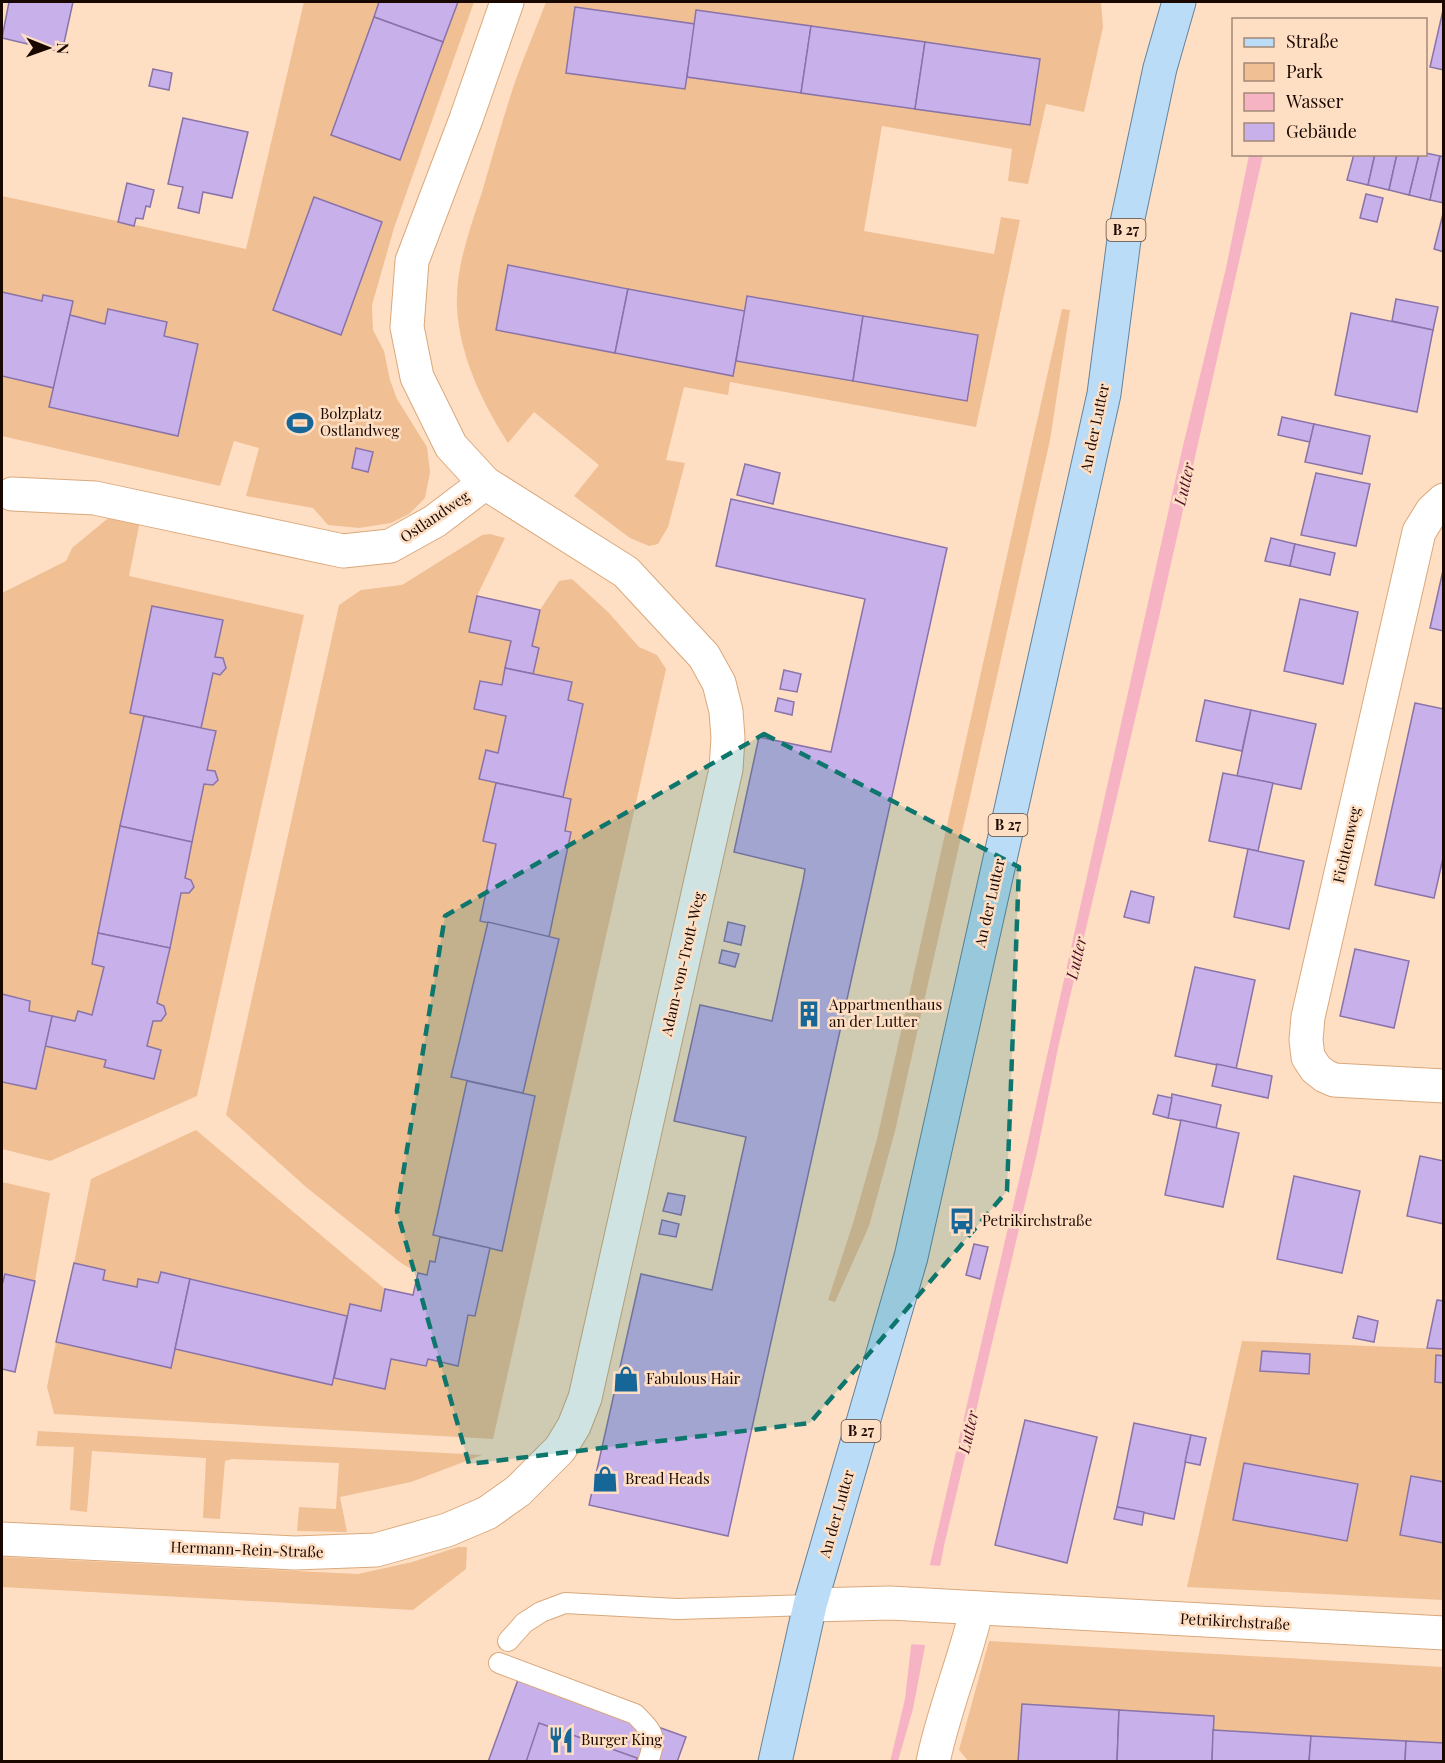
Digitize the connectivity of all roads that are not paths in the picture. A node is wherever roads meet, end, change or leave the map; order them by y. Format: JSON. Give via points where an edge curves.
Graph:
{"nodes":[{"id":1,"x":507,"y":2,"type":"edge"},
{"id":2,"x":1179,"y":2,"type":"edge"},
{"id":3,"x":485,"y":483,"type":"junction"},
{"id":4,"x":12,"y":494,"type":"dead end"},
{"id":5,"x":1443,"y":500,"type":"edge"},
{"id":6,"x":1443,"y":1086,"type":"edge"},
{"id":7,"x":487,"y":1513,"type":"joint"},
{"id":8,"x":2,"y":1539,"type":"edge"},
{"id":9,"x":810,"y":1605,"type":"junction"},
{"id":10,"x":969,"y":1607,"type":"junction"},
{"id":11,"x":1443,"y":1634,"type":"edge"},
{"id":12,"x":508,"y":1641,"type":"dead end"},
{"id":13,"x":499,"y":1663,"type":"dead end"},
{"id":14,"x":648,"y":1761,"type":"edge"},
{"id":15,"x":775,"y":1761,"type":"edge"},
{"id":16,"x":933,"y":1761,"type":"edge"}],
"edges":[{"from":1,"to":3,"type":"street","name":"Ostlandweg","via":[[412,261],[407,327],[417,377],[451,446]]},
{"from":2,"to":9,"type":"main road","name":"An der Lutter","number":"B 27","via":[[1160,68],[1125,232],[1104,394],[911,1257]]},
{"from":3,"to":4,"type":"street","name":"Ostlandweg","via":[[435,521],[390,546],[343,551],[95,498]]},
{"from":3,"to":7,"type":"street","name":"Adam-von-Trott-Weg","via":[[626,572],[646,592],[704,656],[719,683],[728,738],[726,769],[585,1398],[561,1449],[518,1491]]},
{"from":5,"to":6,"type":"street","name":"Fichtenweg","via":[[1419,532],[1308,1017],[1306,1040],[1308,1057],[1316,1069],[1334,1080]]},
{"from":7,"to":8,"type":"street","name":"Hermann-Rein-Straße","via":[[447,1530],[376,1551],[295,1553]]},
{"from":9,"to":10,"type":"street","name":"Petrikirchstraße"},
{"from":9,"to":12,"type":"lane","via":[[677,1609],[565,1603],[524,1623]]},
{"from":9,"to":15,"type":"main road","name":"An der Lutter","number":"B 27"},
{"from":10,"to":11,"type":"street","name":"Petrikirchstraße"},
{"from":10,"to":16,"type":"street","via":[[969,1644]]},
{"from":13,"to":14,"type":"lane","via":[[635,1714],[648,1727],[654,1743]]}]}
